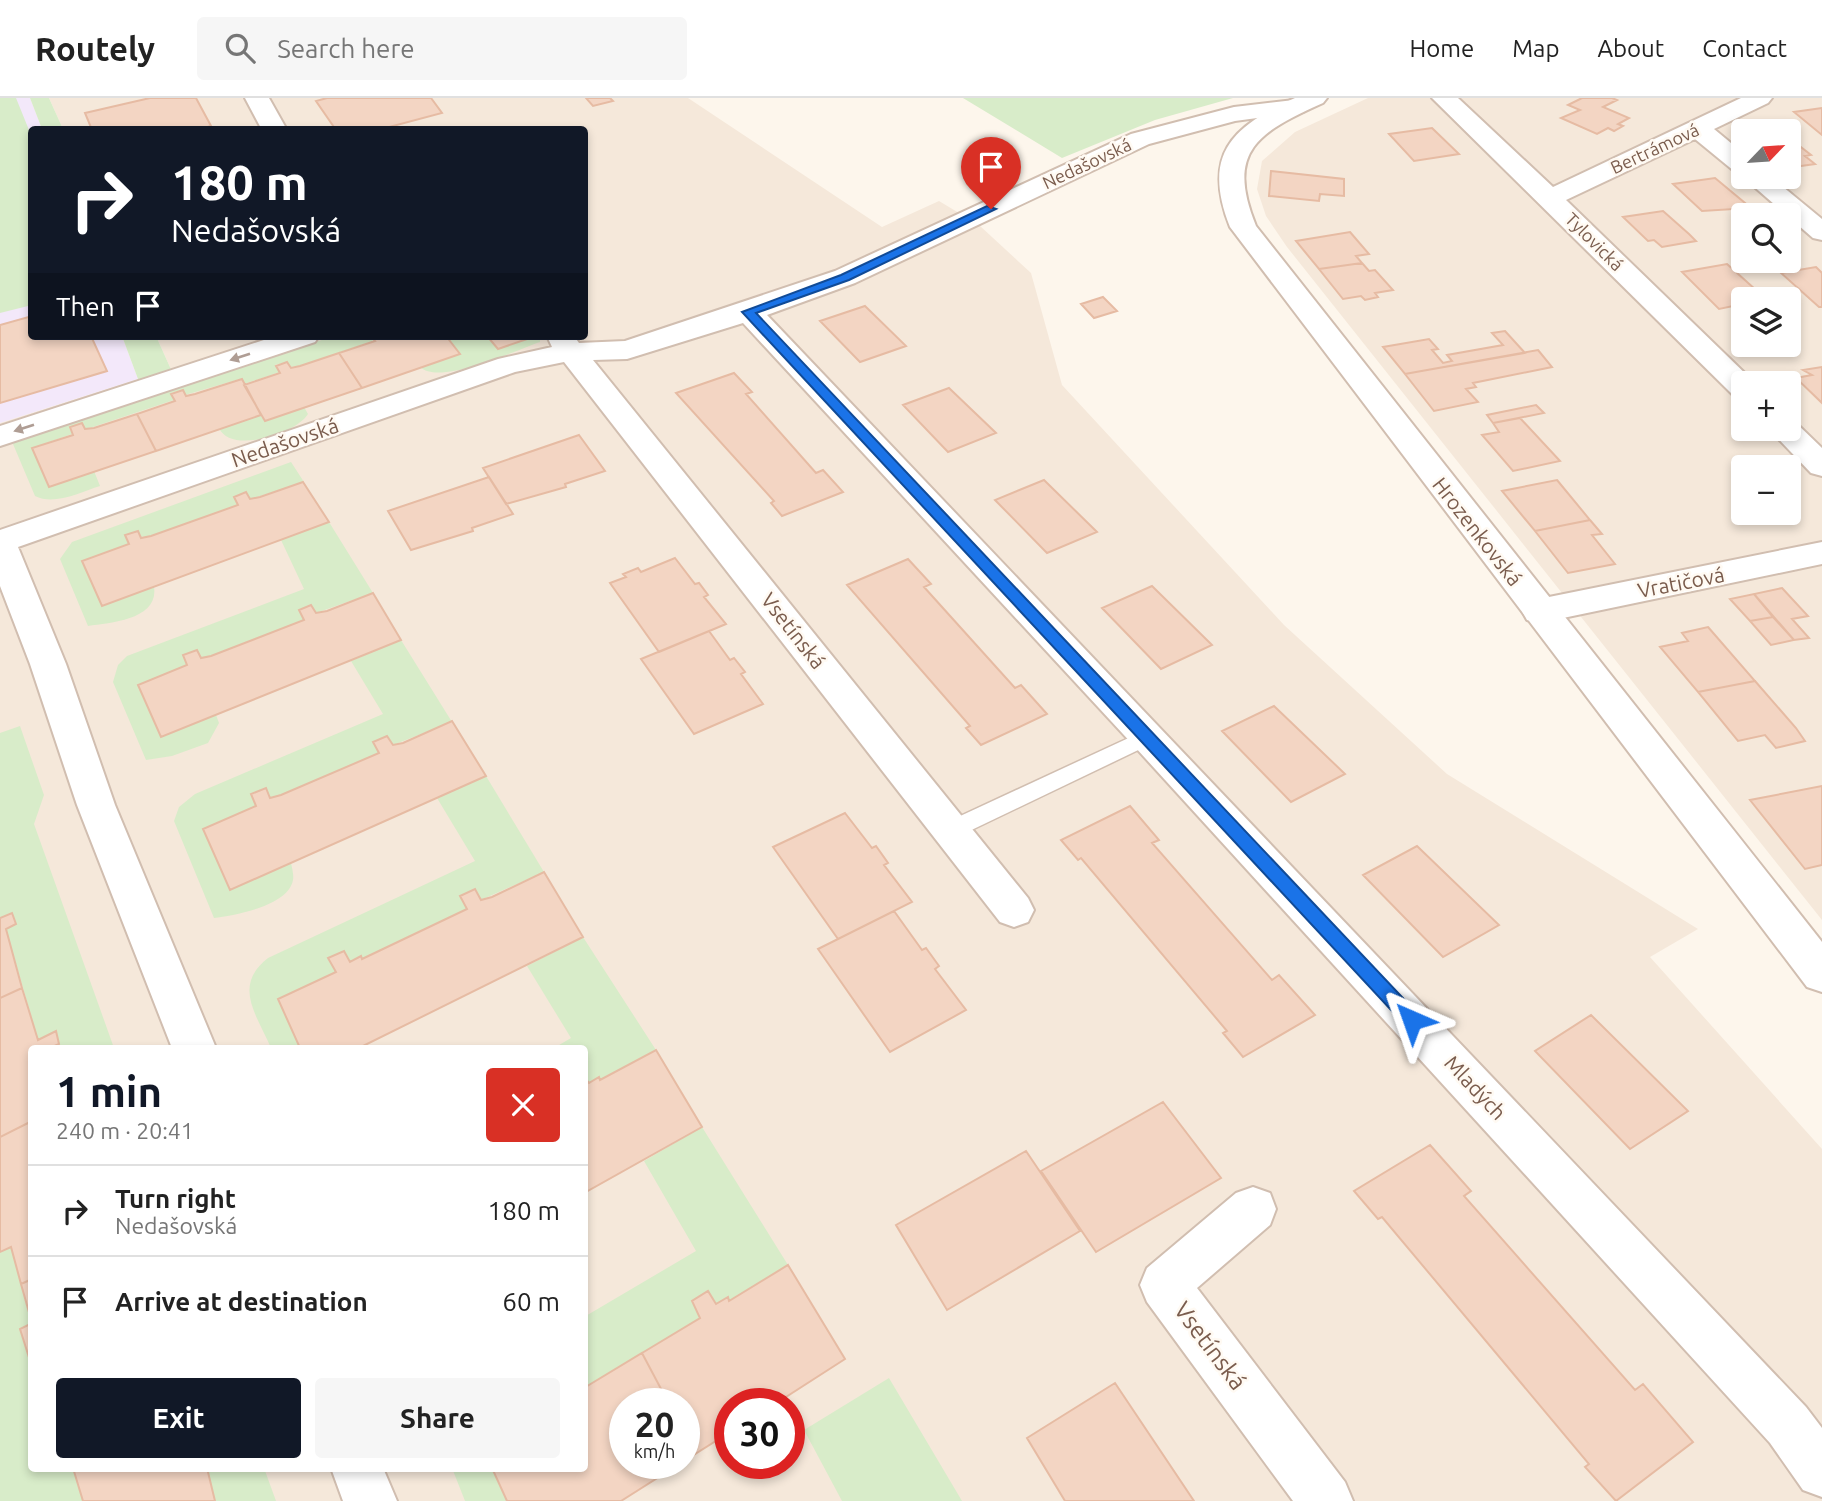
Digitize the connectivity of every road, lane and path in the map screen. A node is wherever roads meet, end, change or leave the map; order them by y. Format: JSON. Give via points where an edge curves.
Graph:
{"nodes":[{"id":1,"x":257,"y":98,"type":"edge"},
{"id":2,"x":1444,"y":98,"type":"edge"},
{"id":3,"x":1760,"y":98,"type":"edge"},
{"id":4,"x":1304,"y":102,"type":"edge"},
{"id":5,"x":273,"y":126,"type":"edge"},
{"id":6,"x":1698,"y":129,"type":"junction"},
{"id":7,"x":1731,"y":156,"type":"edge"},
{"id":8,"x":1770,"y":189,"type":"edge"},
{"id":9,"x":1550,"y":198,"type":"junction"},
{"id":10,"x":1822,"y":232,"type":"edge"},
{"id":11,"x":748,"y":312,"type":"junction"},
{"id":12,"x":293,"y":340,"type":"edge"},
{"id":13,"x":565,"y":344,"type":"edge"},
{"id":14,"x":1731,"y":376,"type":"edge"},
{"id":15,"x":0,"y":436,"type":"edge"},
{"id":16,"x":1796,"y":441,"type":"edge"},
{"id":17,"x":1822,"y":466,"type":"edge"},
{"id":18,"x":0,"y":543,"type":"edge"},
{"id":19,"x":1822,"y":553,"type":"edge"},
{"id":20,"x":1539,"y":611,"type":"junction"},
{"id":21,"x":1148,"y":737,"type":"junction"},
{"id":22,"x":951,"y":830,"type":"junction"},
{"id":23,"x":1014,"y":910,"type":"dead end"},
{"id":24,"x":1822,"y":974,"type":"edge"},
{"id":25,"x":193,"y":1045,"type":"edge"},
{"id":26,"x":1253,"y":1209,"type":"dead end"},
{"id":27,"x":1822,"y":1471,"type":"edge"},
{"id":28,"x":359,"y":1472,"type":"edge"},
{"id":29,"x":370,"y":1501,"type":"edge"},
{"id":30,"x":1326,"y":1501,"type":"edge"}],
"edges":[{"from":1,"to":5,"type":"street"},
{"from":2,"to":9,"type":"street","name":"Tylovická"},
{"from":3,"to":6,"type":"street","name":"Bertrámová"},
{"from":4,"to":11,"type":"street","name":"Nedašovská","via":[[1234,114],[1140,139],[845,277]]},
{"from":4,"to":20,"type":"street","name":"Hrozenkovská","via":[[1262,125],[1241,145],[1228,171],[1235,212],[1266,259]]},
{"from":6,"to":7,"type":"street"},
{"from":6,"to":9,"type":"street","name":"Bertrámová"},
{"from":8,"to":10,"type":"street"},
{"from":9,"to":14,"type":"street","name":"Tylovická"},
{"from":11,"to":13,"type":"street","name":"Nedašovská","via":[[626,350]]},
{"from":11,"to":21,"type":"street","name":"Mladých"},
{"from":12,"to":15,"type":"street","one_way":true},
{"from":13,"to":18,"type":"street","name":"Nedašovská"},
{"from":13,"to":22,"type":"street","name":"Vsetínská"},
{"from":16,"to":17,"type":"street"},
{"from":18,"to":25,"type":"street","name":"Nedašovská","via":[[96,805]]},
{"from":19,"to":20,"type":"street","name":"Vratičová"},
{"from":20,"to":24,"type":"street","name":"Hrozenkovská"},
{"from":21,"to":22,"type":"lane"},
{"from":21,"to":27,"type":"street","name":"Mladých","via":[[1788,1424]]},
{"from":22,"to":23,"type":"street","name":"Vsetínská"},
{"from":26,"to":30,"type":"street","name":"Vsetínská","via":[[1164,1285]]},
{"from":28,"to":29,"type":"street"}]}
